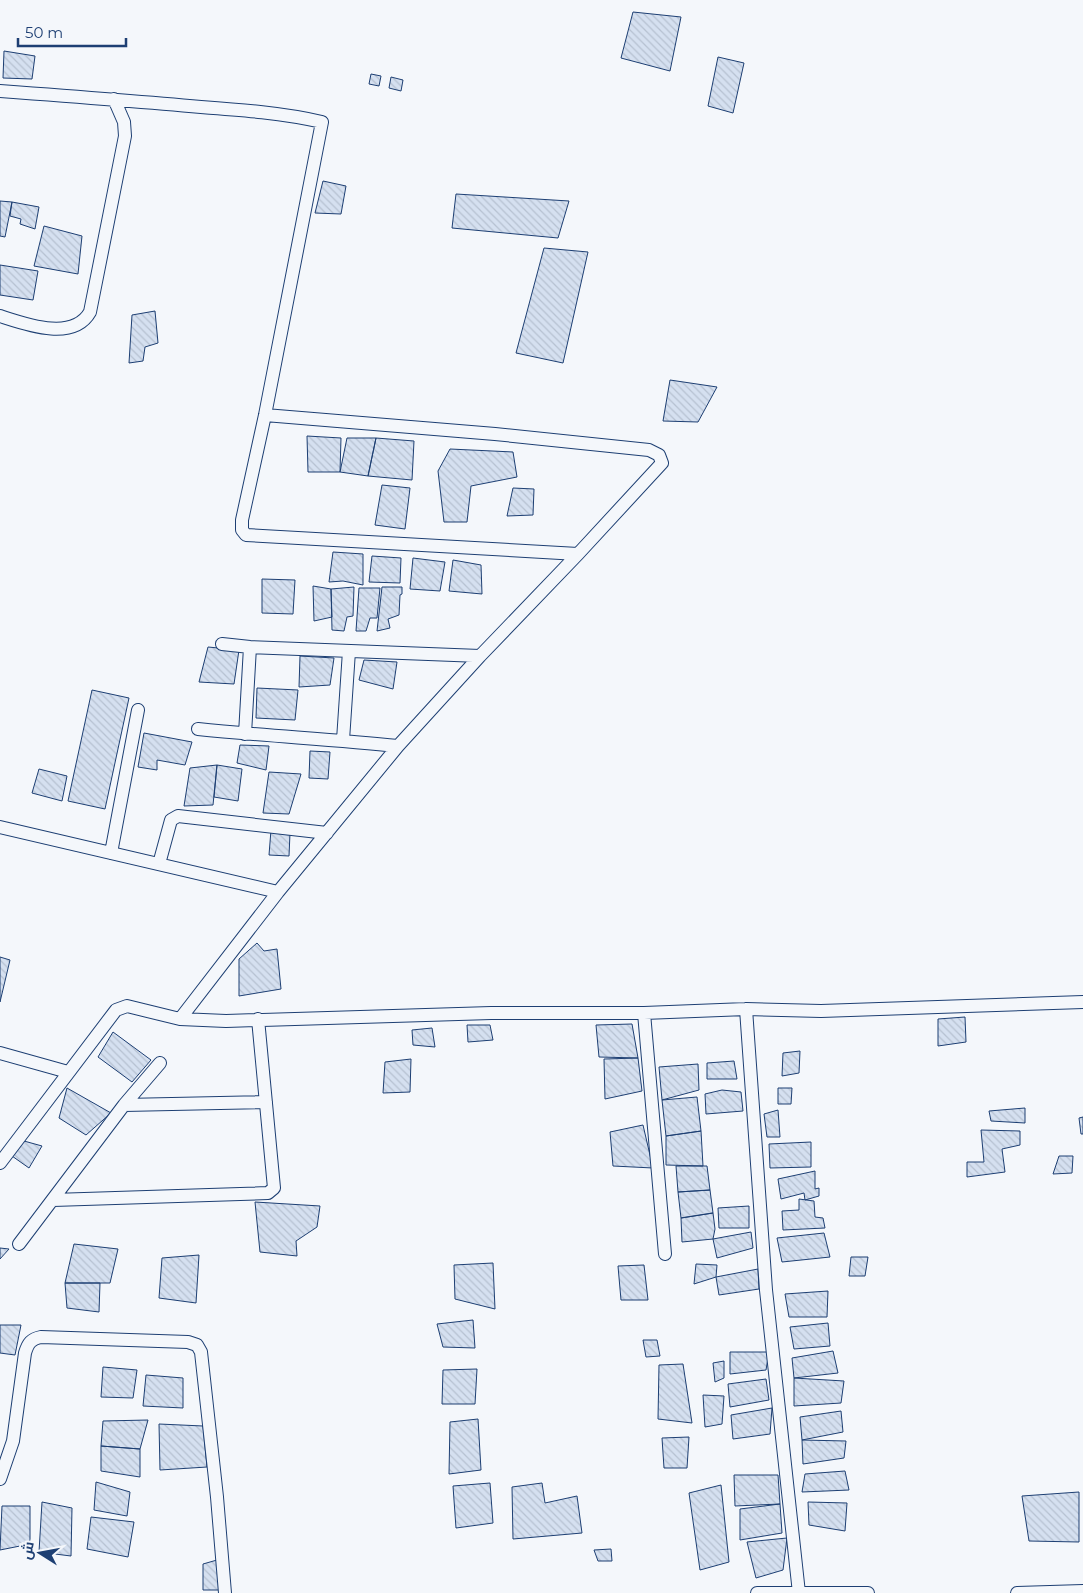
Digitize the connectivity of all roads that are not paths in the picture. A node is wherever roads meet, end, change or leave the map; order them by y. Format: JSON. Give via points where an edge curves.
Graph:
{"nodes":[{"id":1,"x":0,"y":91,"type":"edge"},
{"id":2,"x":114,"y":99,"type":"junction"},
{"id":3,"x":0,"y":316,"type":"edge"},
{"id":4,"x":265,"y":415,"type":"junction"},
{"id":5,"x":578,"y":554,"type":"junction"},
{"id":6,"x":222,"y":644,"type":"dead end"},
{"id":7,"x":250,"y":647,"type":"junction"},
{"id":8,"x":349,"y":651,"type":"junction"},
{"id":9,"x":480,"y":656,"type":"junction"},
{"id":10,"x":138,"y":710,"type":"dead end"},
{"id":11,"x":198,"y":728,"type":"dead end"},
{"id":12,"x":245,"y":734,"type":"junction"},
{"id":13,"x":343,"y":740,"type":"junction"},
{"id":14,"x":398,"y":746,"type":"junction"},
{"id":15,"x":0,"y":827,"type":"edge"},
{"id":16,"x":327,"y":833,"type":"junction"},
{"id":17,"x":110,"y":853,"type":"junction"},
{"id":18,"x":159,"y":864,"type":"junction"},
{"id":19,"x":278,"y":892,"type":"junction"},
{"id":20,"x":1083,"y":1002,"type":"edge"},
{"id":21,"x":746,"y":1009,"type":"junction"},
{"id":22,"x":644,"y":1013,"type":"junction"},
{"id":23,"x":180,"y":1019,"type":"junction"},
{"id":24,"x":258,"y":1019,"type":"junction"},
{"id":25,"x":0,"y":1053,"type":"edge"},
{"id":26,"x":160,"y":1063,"type":"dead end"},
{"id":27,"x":68,"y":1072,"type":"junction"},
{"id":28,"x":266,"y":1102,"type":"junction"},
{"id":29,"x":124,"y":1105,"type":"junction"},
{"id":30,"x":0,"y":1163,"type":"edge"},
{"id":31,"x":53,"y":1200,"type":"junction"},
{"id":32,"x":19,"y":1244,"type":"dead end"},
{"id":33,"x":665,"y":1254,"type":"dead end"},
{"id":34,"x":0,"y":1479,"type":"edge"},
{"id":35,"x":1083,"y":1591,"type":"edge"},
{"id":36,"x":799,"y":1592,"type":"edge"},
{"id":37,"x":225,"y":1593,"type":"edge"},
{"id":38,"x":757,"y":1593,"type":"edge"},
{"id":39,"x":769,"y":1593,"type":"edge"},
{"id":40,"x":868,"y":1593,"type":"edge"},
{"id":41,"x":1017,"y":1593,"type":"edge"}],
"edges":[{"from":1,"to":2,"type":"street"},
{"from":2,"to":3,"type":"street","via":[[124,122],[125,136],[90,312],[85,320],[64,328],[46,328]]},
{"from":2,"to":4,"type":"street","via":[[299,116],[322,122]]},
{"from":4,"to":5,"type":"street","via":[[242,520],[242,530],[246,535]]},
{"from":4,"to":5,"type":"street","via":[[495,434],[649,450],[658,455],[662,462],[656,471]]},
{"from":5,"to":9,"type":"street"},
{"from":6,"to":7,"type":"street"},
{"from":7,"to":8,"type":"street"},
{"from":7,"to":12,"type":"street"},
{"from":8,"to":9,"type":"street"},
{"from":8,"to":13,"type":"street"},
{"from":9,"to":14,"type":"street"},
{"from":10,"to":17,"type":"street"},
{"from":11,"to":12,"type":"street"},
{"from":12,"to":13,"type":"street"},
{"from":13,"to":14,"type":"street"},
{"from":14,"to":16,"type":"street"},
{"from":15,"to":17,"type":"street"},
{"from":16,"to":18,"type":"street","via":[[178,816],[171,820]]},
{"from":16,"to":19,"type":"street"},
{"from":17,"to":18,"type":"street"},
{"from":18,"to":19,"type":"street"},
{"from":19,"to":23,"type":"street"},
{"from":20,"to":21,"type":"street","via":[[821,1011]]},
{"from":21,"to":22,"type":"street"},
{"from":21,"to":36,"type":"street","via":[[766,1290]]},
{"from":22,"to":24,"type":"street"},
{"from":22,"to":33,"type":"street"},
{"from":23,"to":24,"type":"street"},
{"from":23,"to":27,"type":"street","via":[[121,1007]]},
{"from":24,"to":28,"type":"street"},
{"from":25,"to":27,"type":"street"},
{"from":26,"to":29,"type":"street"},
{"from":27,"to":30,"type":"street"},
{"from":28,"to":29,"type":"street"},
{"from":28,"to":31,"type":"street","via":[[274,1188],[268,1193]]},
{"from":29,"to":31,"type":"street"},
{"from":31,"to":32,"type":"street"},
{"from":34,"to":37,"type":"street","via":[[14,1432],[25,1353],[33,1338],[188,1342],[197,1345],[201,1352]]},
{"from":35,"to":41,"type":"street"},
{"from":36,"to":39,"type":"street"},
{"from":36,"to":40,"type":"street"},
{"from":38,"to":39,"type":"street"}]}
